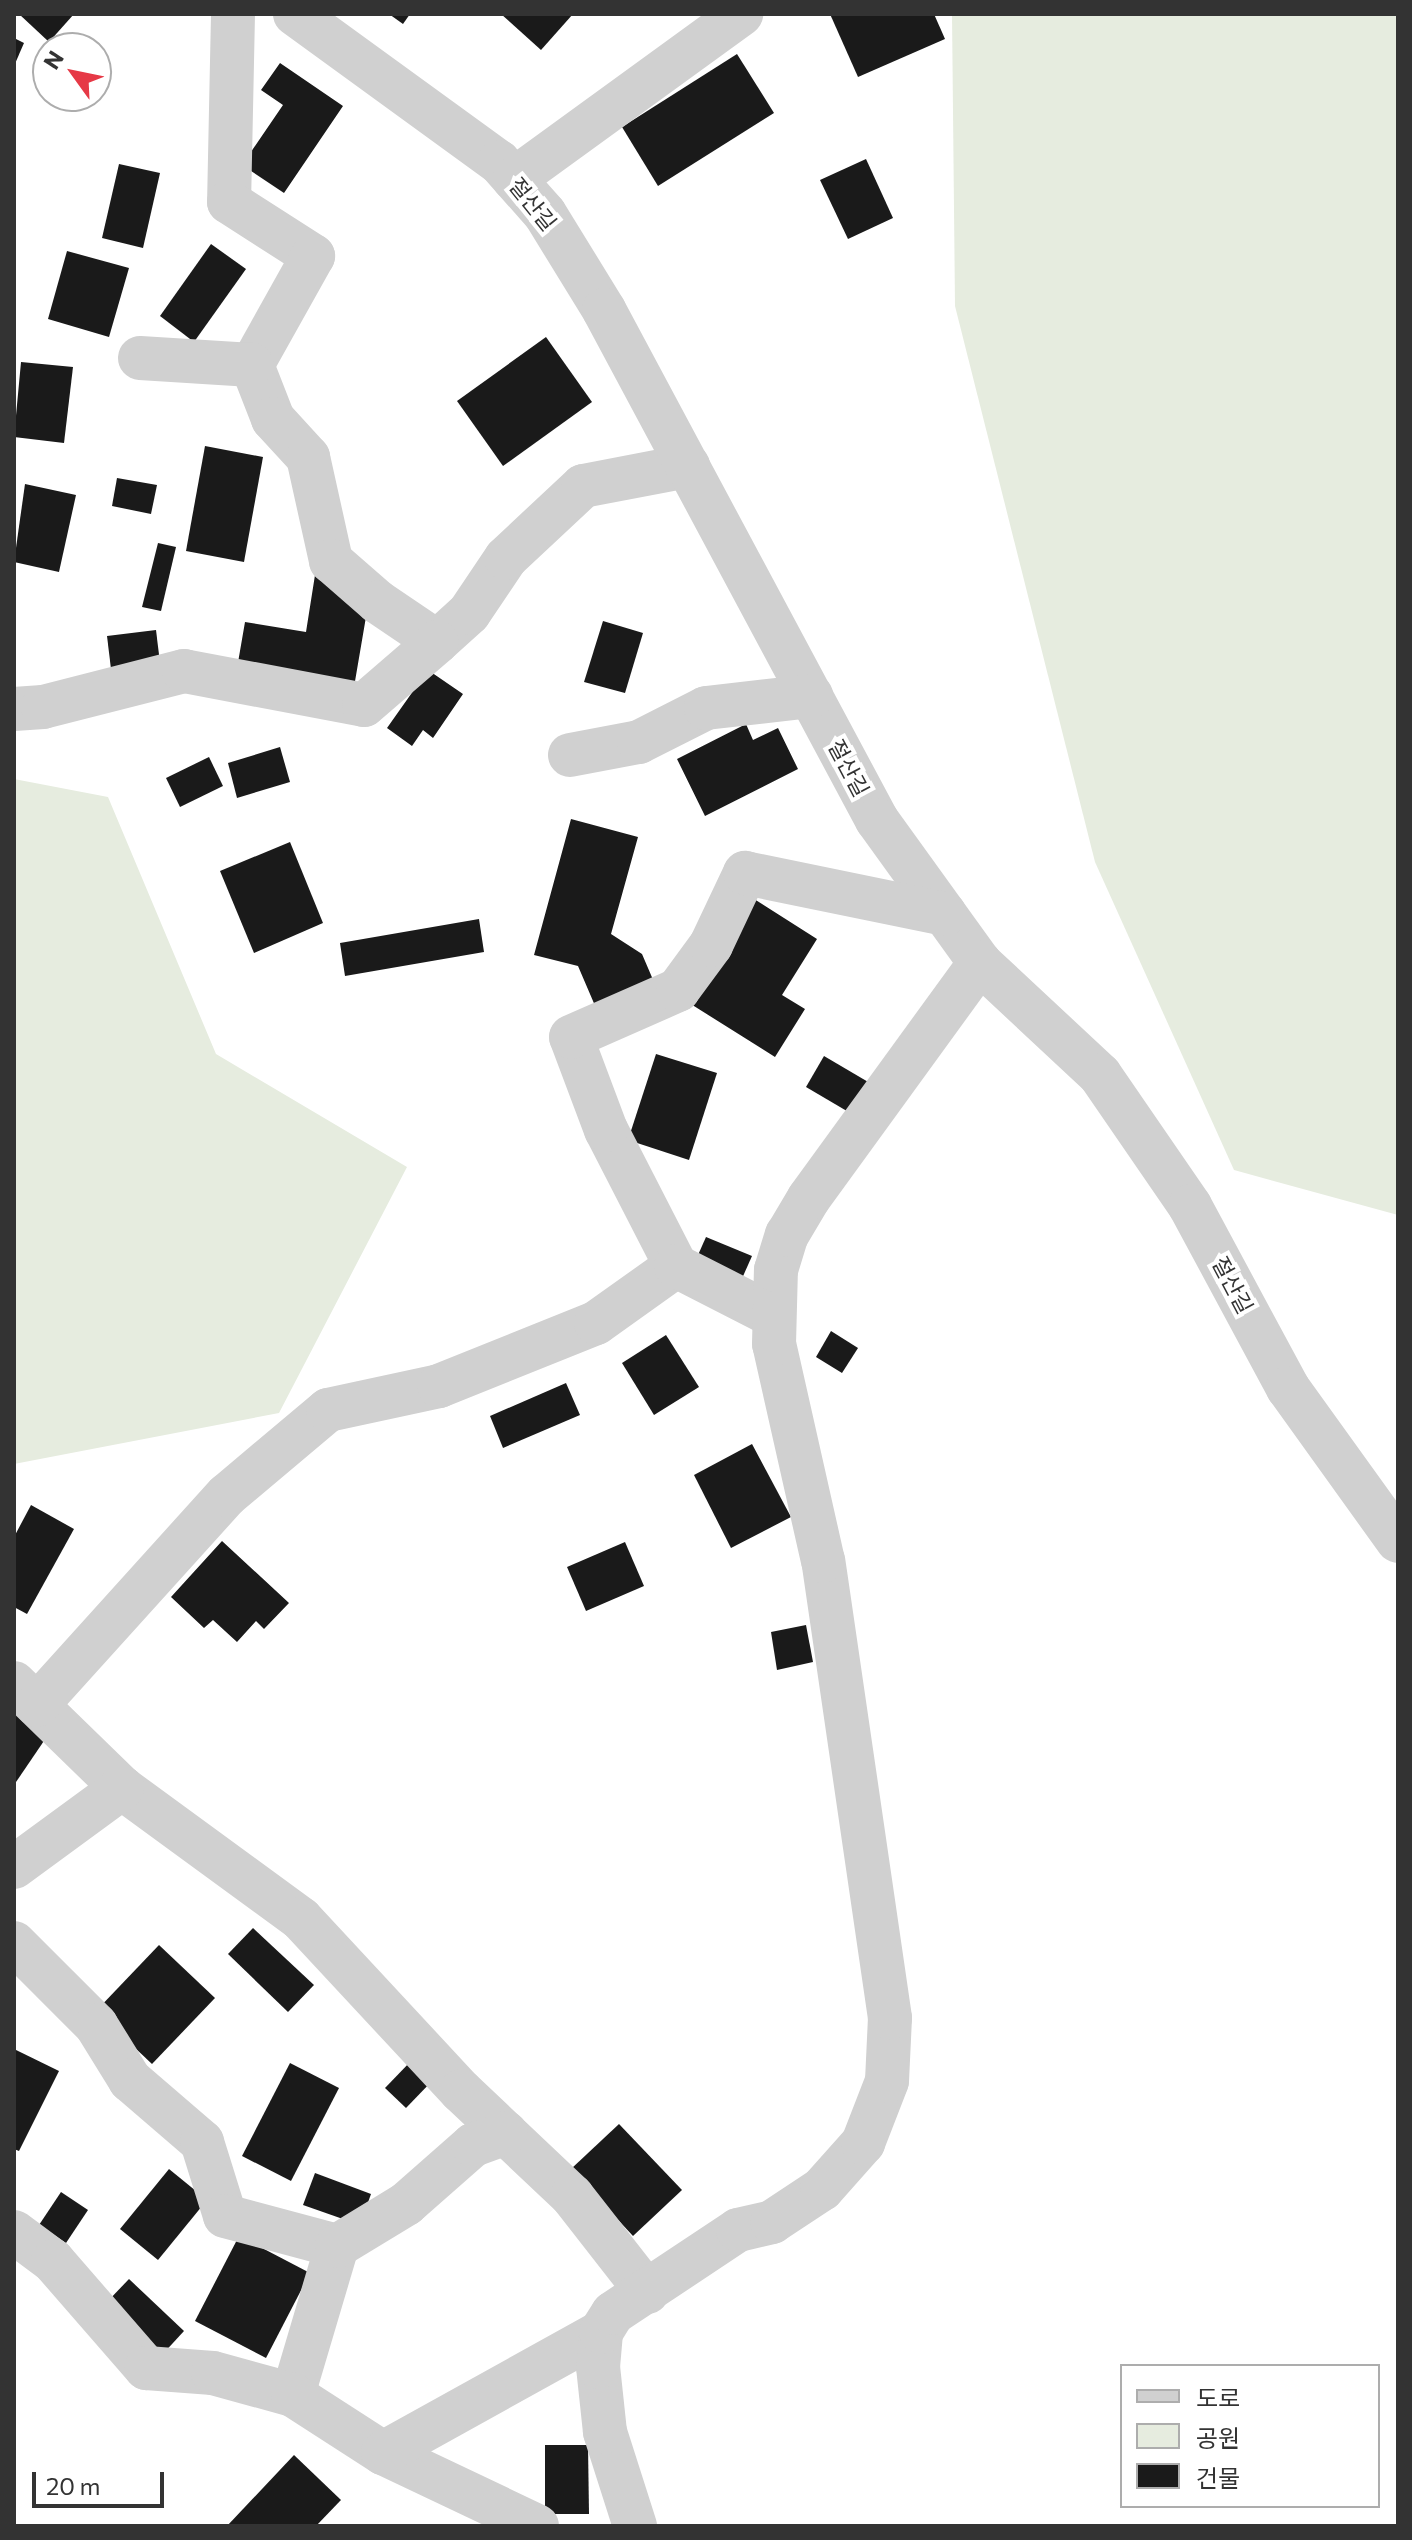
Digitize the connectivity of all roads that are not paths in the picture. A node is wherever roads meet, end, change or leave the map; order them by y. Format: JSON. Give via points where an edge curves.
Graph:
{"nodes":[{"id":1,"x":233,"y":14,"type":"edge"},
{"id":2,"x":295,"y":14,"type":"edge"},
{"id":3,"x":741,"y":14,"type":"edge"},
{"id":4,"x":514,"y":179,"type":"junction"},
{"id":5,"x":140,"y":358,"type":"dead end"},
{"id":6,"x":252,"y":365,"type":"junction"},
{"id":7,"x":688,"y":466,"type":"junction"},
{"id":8,"x":437,"y":642,"type":"junction"},
{"id":9,"x":811,"y":696,"type":"junction"},
{"id":10,"x":14,"y":709,"type":"edge"},
{"id":11,"x":570,"y":755,"type":"dead end"},
{"id":12,"x":945,"y":914,"type":"junction"},
{"id":13,"x":980,"y":963,"type":"junction"},
{"id":14,"x":676,"y":1266,"type":"junction"},
{"id":15,"x":772,"y":1315,"type":"junction"},
{"id":16,"x":1398,"y":1541,"type":"edge"},
{"id":17,"x":25,"y":1694,"type":"edge"},
{"id":18,"x":122,"y":1788,"type":"junction"},
{"id":19,"x":15,"y":1864,"type":"edge"},
{"id":20,"x":14,"y":1943,"type":"edge"},
{"id":21,"x":506,"y":2133,"type":"junction"},
{"id":22,"x":14,"y":2232,"type":"edge"},
{"id":23,"x":337,"y":2246,"type":"junction"},
{"id":24,"x":647,"y":2292,"type":"junction"},
{"id":25,"x":601,"y":2332,"type":"junction"},
{"id":26,"x":293,"y":2395,"type":"junction"},
{"id":27,"x":383,"y":2453,"type":"junction"},
{"id":28,"x":537,"y":2526,"type":"edge"},
{"id":29,"x":635,"y":2526,"type":"edge"}],
"edges":[{"from":1,"to":6,"type":"street","via":[[229,202],[313,256]]},
{"from":2,"to":4,"type":"street","name":"절산길","via":[[499,162]]},
{"from":3,"to":4,"type":"street"},
{"from":4,"to":7,"type":"street","name":"절산길","via":[[560,238]]},
{"from":5,"to":6,"type":"street"},
{"from":6,"to":8,"type":"street","via":[[273,419],[308,457],[331,561],[378,602]]},
{"from":7,"to":8,"type":"street","via":[[583,486],[506,558],[469,613]]},
{"from":7,"to":9,"type":"street","name":"절산길"},
{"from":8,"to":10,"type":"street","via":[[364,705],[184,671],[43,707]]},
{"from":9,"to":11,"type":"street","via":[[706,708],[639,742]]},
{"from":9,"to":12,"type":"street","name":"절산길","via":[[877,820]]},
{"from":12,"to":13,"type":"street","name":"절산길"},
{"from":12,"to":14,"type":"street","via":[[745,873],[711,945],[678,990],[571,1037],[606,1130]]},
{"from":13,"to":15,"type":"street","via":[[787,1235],[776,1270]]},
{"from":13,"to":16,"type":"street","name":"절산길","via":[[1100,1075],[1190,1206],[1288,1388]]},
{"from":14,"to":15,"type":"street"},
{"from":14,"to":17,"type":"street","via":[[596,1323],[439,1386],[328,1410],[227,1495]]},
{"from":15,"to":24,"type":"street","via":[[823,1561],[890,2018],[891,2056],[879,2109],[863,2143],[822,2189],[799,2209],[738,2230]]},
{"from":17,"to":18,"type":"street"},
{"from":18,"to":19,"type":"street"},
{"from":18,"to":21,"type":"street","via":[[301,1919]]},
{"from":20,"to":23,"type":"street","via":[[96,2025],[130,2080],[202,2142],[225,2216]]},
{"from":21,"to":23,"type":"street","via":[[473,2145],[406,2204]]},
{"from":21,"to":24,"type":"street","via":[[572,2196]]},
{"from":22,"to":26,"type":"street","via":[[53,2261],[146,2368],[213,2373]]},
{"from":23,"to":26,"type":"street"},
{"from":24,"to":25,"type":"street","via":[[613,2313]]},
{"from":25,"to":27,"type":"street"},
{"from":25,"to":29,"type":"street","via":[[598,2367],[605,2432]]},
{"from":26,"to":27,"type":"street"},
{"from":27,"to":28,"type":"street"}]}
